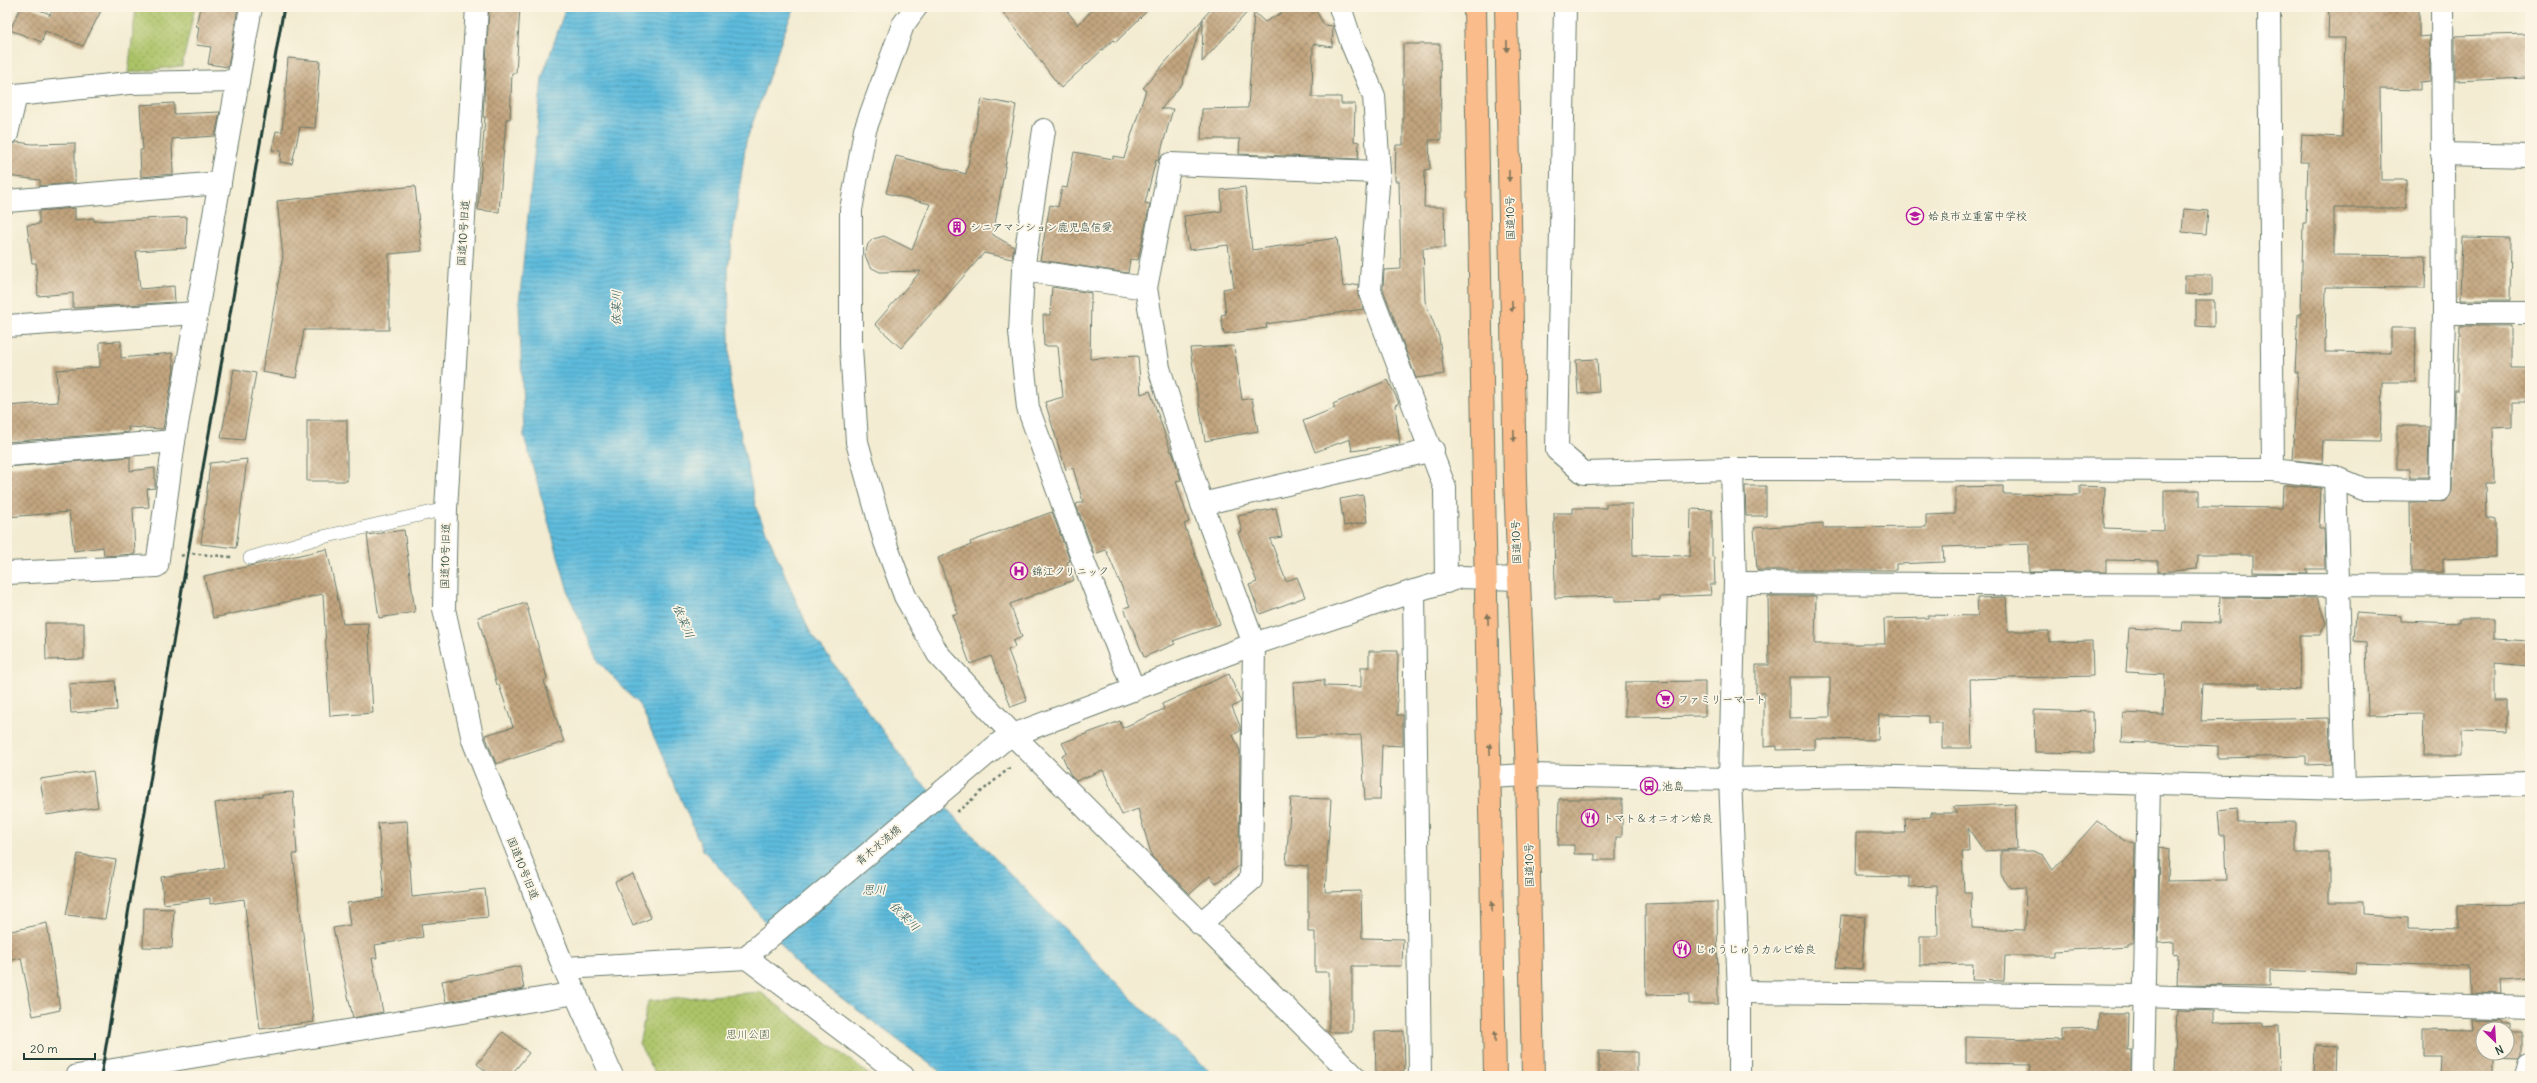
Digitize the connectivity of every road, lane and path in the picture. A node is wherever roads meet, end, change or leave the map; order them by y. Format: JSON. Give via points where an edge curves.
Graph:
{"nodes":[{"id":1,"x":251,"y":7,"type":"edge"},
{"id":2,"x":477,"y":7,"type":"edge"},
{"id":3,"x":916,"y":7,"type":"edge"},
{"id":4,"x":1340,"y":7,"type":"edge"},
{"id":5,"x":1475,"y":7,"type":"edge"},
{"id":6,"x":1506,"y":7,"type":"edge"},
{"id":7,"x":1565,"y":7,"type":"edge"},
{"id":8,"x":2269,"y":7,"type":"edge"},
{"id":9,"x":2442,"y":7,"type":"edge"},
{"id":10,"x":238,"y":81,"type":"junction"},
{"id":11,"x":1044,"y":130,"type":"dead end"},
{"id":12,"x":7,"y":134,"type":"edge"},
{"id":13,"x":2442,"y":154,"type":"junction"},
{"id":14,"x":2530,"y":156,"type":"edge"},
{"id":15,"x":1379,"y":172,"type":"junction"},
{"id":16,"x":220,"y":183,"type":"junction"},
{"id":17,"x":7,"y":201,"type":"edge"},
{"id":18,"x":1023,"y":270,"type":"junction"},
{"id":19,"x":1146,"y":288,"type":"junction"},
{"id":20,"x":2444,"y":313,"type":"junction"},
{"id":21,"x":2530,"y":313,"type":"edge"},
{"id":22,"x":196,"y":314,"type":"junction"},
{"id":23,"x":7,"y":326,"type":"edge"},
{"id":24,"x":174,"y":441,"type":"junction"},
{"id":25,"x":1432,"y":450,"type":"junction"},
{"id":26,"x":7,"y":455,"type":"edge"},
{"id":27,"x":1732,"y":470,"type":"junction"},
{"id":28,"x":2273,"y":470,"type":"junction"},
{"id":29,"x":2335,"y":477,"type":"junction"},
{"id":30,"x":1202,"y":504,"type":"junction"},
{"id":31,"x":446,"y":509,"type":"junction"},
{"id":32,"x":188,"y":553,"type":"dead end"},
{"id":33,"x":250,"y":558,"type":"joint"},
{"id":34,"x":7,"y":573,"type":"edge"},
{"id":35,"x":1487,"y":578,"type":"junction"},
{"id":36,"x":1518,"y":579,"type":"junction"},
{"id":37,"x":1446,"y":582,"type":"junction"},
{"id":38,"x":1735,"y":583,"type":"junction"},
{"id":39,"x":2337,"y":584,"type":"junction"},
{"id":40,"x":2530,"y":586,"type":"edge"},
{"id":41,"x":1414,"y":591,"type":"junction"},
{"id":42,"x":1254,"y":644,"type":"junction"},
{"id":43,"x":1134,"y":690,"type":"junction"},
{"id":44,"x":1007,"y":738,"type":"junction"},
{"id":45,"x":1527,"y":775,"type":"junction"},
{"id":46,"x":1490,"y":777,"type":"junction"},
{"id":47,"x":1730,"y":779,"type":"junction"},
{"id":48,"x":2149,"y":784,"type":"junction"},
{"id":49,"x":2530,"y":784,"type":"edge"},
{"id":50,"x":2344,"y":789,"type":"junction"},
{"id":51,"x":1200,"y":924,"type":"junction"},
{"id":52,"x":751,"y":954,"type":"junction"},
{"id":53,"x":564,"y":968,"type":"junction"},
{"id":54,"x":1739,"y":992,"type":"junction"},
{"id":55,"x":576,"y":993,"type":"junction"},
{"id":56,"x":2144,"y":996,"type":"junction"},
{"id":57,"x":2530,"y":1008,"type":"edge"},
{"id":58,"x":2530,"y":1065,"type":"edge"},
{"id":59,"x":131,"y":1071,"type":"edge"},
{"id":60,"x":78,"y":1076,"type":"edge"},
{"id":61,"x":612,"y":1076,"type":"edge"},
{"id":62,"x":903,"y":1076,"type":"edge"},
{"id":63,"x":1354,"y":1076,"type":"edge"},
{"id":64,"x":1420,"y":1076,"type":"edge"},
{"id":65,"x":1495,"y":1076,"type":"edge"},
{"id":66,"x":1533,"y":1076,"type":"edge"},
{"id":67,"x":1739,"y":1076,"type":"edge"},
{"id":68,"x":2143,"y":1076,"type":"edge"},
{"id":69,"x":2527,"y":1076,"type":"edge"}],
"edges":[{"from":1,"to":10,"type":"street"},
{"from":2,"to":31,"type":"street","name":"国道10号旧道"},
{"from":3,"to":44,"type":"street","via":[[903,25],[865,130],[851,210],[850,347],[857,442],[885,542],[905,596],[938,654]]},
{"from":4,"to":15,"type":"street","via":[[1374,96]]},
{"from":5,"to":35,"type":"highway"},
{"from":6,"to":36,"type":"highway","name":"国道10号","one_way":true},
{"from":7,"to":27,"type":"street","via":[[1557,450],[1584,473]]},
{"from":8,"to":28,"type":"street"},
{"from":9,"to":13,"type":"street"},
{"from":10,"to":12,"type":"street","via":[[129,83],[16,95]]},
{"from":10,"to":16,"type":"street"},
{"from":11,"to":18,"type":"street"},
{"from":13,"to":14,"type":"street"},
{"from":13,"to":20,"type":"street"},
{"from":15,"to":19,"type":"street","via":[[1170,164]]},
{"from":15,"to":25,"type":"street","via":[[1370,291]]},
{"from":16,"to":17,"type":"street"},
{"from":16,"to":22,"type":"street"},
{"from":18,"to":19,"type":"street"},
{"from":18,"to":43,"type":"street","via":[[1020,332],[1028,408],[1081,555]]},
{"from":19,"to":30,"type":"street","via":[[1159,368]]},
{"from":20,"to":21,"type":"street"},
{"from":20,"to":29,"type":"street","via":[[2440,490],[2363,489]]},
{"from":22,"to":23,"type":"street"},
{"from":22,"to":24,"type":"street"},
{"from":24,"to":26,"type":"street"},
{"from":24,"to":34,"type":"street","via":[[157,566]]},
{"from":25,"to":30,"type":"street"},
{"from":25,"to":37,"type":"street","via":[[1445,488]]},
{"from":27,"to":28,"type":"street"},
{"from":27,"to":38,"type":"street"},
{"from":28,"to":29,"type":"street"},
{"from":29,"to":39,"type":"street"},
{"from":30,"to":42,"type":"street"},
{"from":31,"to":33,"type":"lane","via":[[314,539]]},
{"from":31,"to":53,"type":"street","name":"国道10号旧道","via":[[444,609],[473,740]]},
{"from":32,"to":33,"type":"path"},
{"from":35,"to":36,"type":"street","name":"青木水流橋"},
{"from":35,"to":37,"type":"street","name":"青木水流橋","via":[[1461,577]]},
{"from":46,"to":35,"type":"highway","one_way":true},
{"from":36,"to":45,"type":"highway","name":"国道10号"},
{"from":37,"to":41,"type":"street","name":"青木水流橋"},
{"from":38,"to":39,"type":"street"},
{"from":38,"to":47,"type":"street"},
{"from":39,"to":40,"type":"street"},
{"from":39,"to":50,"type":"street"},
{"from":41,"to":42,"type":"street","name":"青木水流橋"},
{"from":41,"to":64,"type":"street"},
{"from":42,"to":43,"type":"street","name":"青木水流橋"},
{"from":42,"to":51,"type":"street","via":[[1251,880]]},
{"from":43,"to":44,"type":"street","name":"青木水流橋"},
{"from":44,"to":51,"type":"street"},
{"from":44,"to":52,"type":"street","name":"青木水流橋"},
{"from":45,"to":46,"type":"street"},
{"from":45,"to":47,"type":"street"},
{"from":45,"to":66,"type":"highway","name":"国道10号"},
{"from":65,"to":46,"type":"highway","one_way":true},
{"from":47,"to":48,"type":"street","via":[[1858,776]]},
{"from":47,"to":54,"type":"street"},
{"from":48,"to":50,"type":"street"},
{"from":48,"to":56,"type":"street"},
{"from":49,"to":50,"type":"street"},
{"from":51,"to":63,"type":"street"},
{"from":52,"to":53,"type":"street"},
{"from":52,"to":62,"type":"street"},
{"from":53,"to":55,"type":"street","name":"国道10号旧道"},
{"from":54,"to":56,"type":"street"},
{"from":54,"to":67,"type":"street"},
{"from":55,"to":59,"type":"street"},
{"from":55,"to":61,"type":"street","name":"国道10号旧道"},
{"from":56,"to":57,"type":"street"},
{"from":56,"to":68,"type":"street"},
{"from":58,"to":69,"type":"street"},
{"from":59,"to":60,"type":"street"}]}
